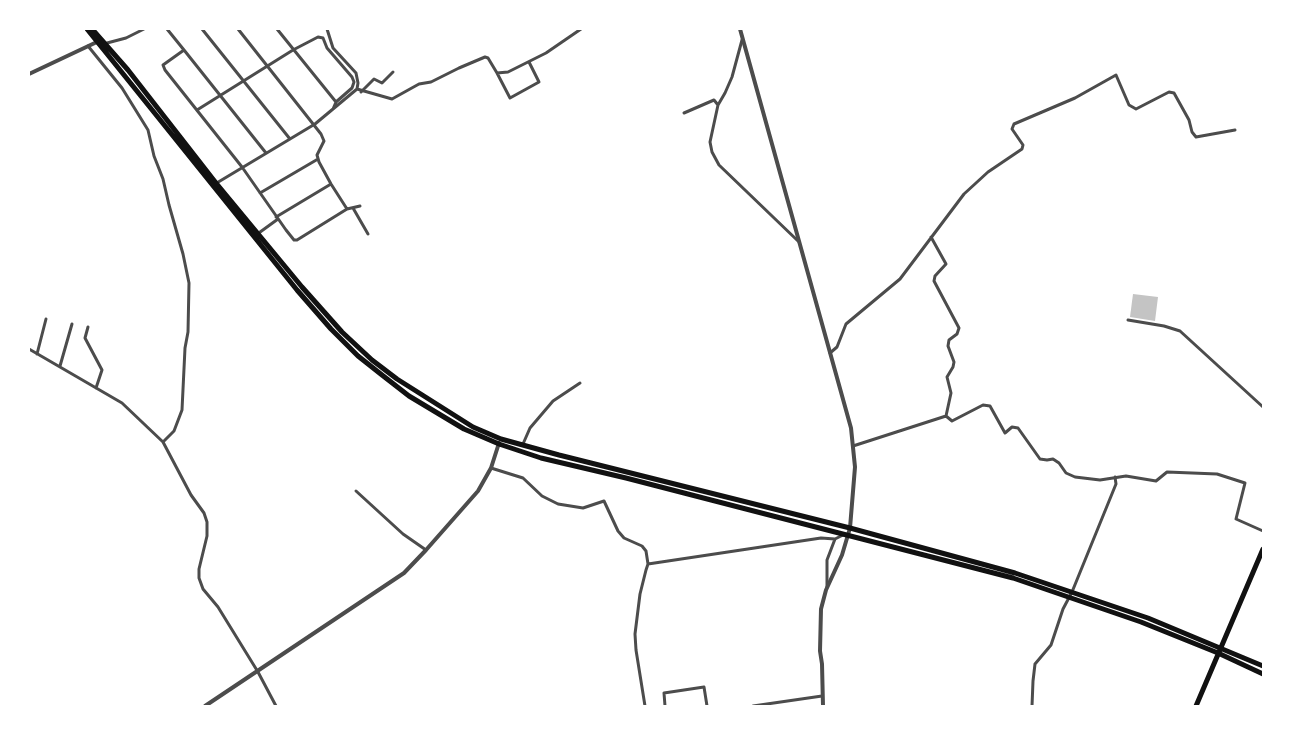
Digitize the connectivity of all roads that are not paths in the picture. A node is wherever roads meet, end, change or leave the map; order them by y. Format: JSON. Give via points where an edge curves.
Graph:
{"nodes":[{"id":1,"x":87,"y":29,"type":"edge"},
{"id":2,"x":92,"y":29,"type":"edge"},
{"id":3,"x":144,"y":29,"type":"edge"},
{"id":4,"x":167,"y":29,"type":"edge"},
{"id":5,"x":202,"y":29,"type":"edge"},
{"id":6,"x":238,"y":29,"type":"edge"},
{"id":7,"x":277,"y":29,"type":"edge"},
{"id":8,"x":327,"y":29,"type":"edge"},
{"id":9,"x":581,"y":29,"type":"edge"},
{"id":10,"x":740,"y":29,"type":"edge"},
{"id":11,"x":742,"y":39,"type":"junction"},
{"id":12,"x":102,"y":41,"type":"junction"},
{"id":13,"x":88,"y":46,"type":"junction"},
{"id":14,"x":184,"y":50,"type":"junction"},
{"id":15,"x":293,"y":50,"type":"junction"},
{"id":16,"x":529,"y":62,"type":"junction"},
{"id":17,"x":268,"y":66,"type":"junction"},
{"id":18,"x":394,"y":72,"type":"dead end"},
{"id":19,"x":497,"y":73,"type":"junction"},
{"id":20,"x":29,"y":74,"type":"edge"},
{"id":21,"x":244,"y":81,"type":"junction"},
{"id":22,"x":357,"y":89,"type":"junction"},
{"id":23,"x":361,"y":92,"type":"junction"},
{"id":24,"x":220,"y":96,"type":"junction"},
{"id":25,"x":336,"y":102,"type":"junction"},
{"id":26,"x":718,"y":105,"type":"junction"},
{"id":27,"x":197,"y":110,"type":"junction"},
{"id":28,"x":332,"y":110,"type":"junction"},
{"id":29,"x":684,"y":112,"type":"dead end"},
{"id":30,"x":315,"y":124,"type":"junction"},
{"id":31,"x":1235,"y":130,"type":"dead end"},
{"id":32,"x":290,"y":139,"type":"junction"},
{"id":33,"x":266,"y":153,"type":"junction"},
{"id":34,"x":318,"y":158,"type":"junction"},
{"id":35,"x":242,"y":167,"type":"junction"},
{"id":36,"x":214,"y":184,"type":"junction"},
{"id":37,"x":330,"y":184,"type":"junction"},
{"id":38,"x":260,"y":193,"type":"junction"},
{"id":39,"x":360,"y":206,"type":"dead end"},
{"id":40,"x":354,"y":208,"type":"junction"},
{"id":41,"x":348,"y":209,"type":"junction"},
{"id":42,"x":277,"y":218,"type":"junction"},
{"id":43,"x":368,"y":234,"type":"dead end"},
{"id":44,"x":256,"y":235,"type":"junction"},
{"id":45,"x":931,"y":237,"type":"junction"},
{"id":46,"x":798,"y":241,"type":"junction"},
{"id":47,"x":46,"y":319,"type":"dead end"},
{"id":48,"x":1128,"y":320,"type":"dead end"},
{"id":49,"x":72,"y":324,"type":"dead end"},
{"id":50,"x":88,"y":327,"type":"dead end"},
{"id":51,"x":29,"y":349,"type":"edge"},
{"id":52,"x":830,"y":353,"type":"junction"},
{"id":53,"x":37,"y":354,"type":"junction"},
{"id":54,"x":60,"y":366,"type":"junction"},
{"id":55,"x":580,"y":383,"type":"dead end"},
{"id":56,"x":96,"y":388,"type":"junction"},
{"id":57,"x":1263,"y":407,"type":"edge"},
{"id":58,"x":946,"y":416,"type":"junction"},
{"id":59,"x":500,"y":441,"type":"junction"},
{"id":60,"x":163,"y":442,"type":"junction"},
{"id":61,"x":523,"y":444,"type":"junction"},
{"id":62,"x":853,"y":446,"type":"junction"},
{"id":63,"x":491,"y":468,"type":"junction"},
{"id":64,"x":1115,"y":477,"type":"junction"},
{"id":65,"x":356,"y":491,"type":"dead end"},
{"id":66,"x":850,"y":528,"type":"junction"},
{"id":67,"x":1263,"y":531,"type":"edge"},
{"id":68,"x":845,"y":536,"type":"junction"},
{"id":69,"x":835,"y":538,"type":"junction"},
{"id":70,"x":1263,"y":549,"type":"edge"},
{"id":71,"x":426,"y":550,"type":"junction"},
{"id":72,"x":648,"y":564,"type":"junction"},
{"id":73,"x":826,"y":590,"type":"junction"},
{"id":74,"x":1070,"y":595,"type":"junction"},
{"id":75,"x":1220,"y":651,"type":"junction"},
{"id":76,"x":1263,"y":666,"type":"edge"},
{"id":77,"x":258,"y":672,"type":"junction"},
{"id":78,"x":1263,"y":674,"type":"edge"},
{"id":79,"x":822,"y":696,"type":"junction"},
{"id":80,"x":205,"y":706,"type":"edge"},
{"id":81,"x":276,"y":706,"type":"edge"},
{"id":82,"x":645,"y":706,"type":"edge"},
{"id":83,"x":666,"y":706,"type":"edge"},
{"id":84,"x":707,"y":706,"type":"edge"},
{"id":85,"x":753,"y":706,"type":"edge"},
{"id":86,"x":823,"y":706,"type":"edge"},
{"id":87,"x":1032,"y":706,"type":"edge"},
{"id":88,"x":1196,"y":706,"type":"edge"}],
"edges":[{"from":1,"to":12,"type":"main road"},
{"from":2,"to":12,"type":"main road"},
{"from":3,"to":12,"type":"street","via":[[126,38]]},
{"from":4,"to":14,"type":"street"},
{"from":5,"to":21,"type":"street"},
{"from":6,"to":17,"type":"street"},
{"from":7,"to":15,"type":"street"},
{"from":8,"to":22,"type":"street","via":[[333,48],[356,73]]},
{"from":9,"to":16,"type":"street"},
{"from":10,"to":11,"type":"street"},
{"from":11,"to":26,"type":"street","via":[[732,77]]},
{"from":11,"to":46,"type":"street"},
{"from":12,"to":13,"type":"street"},
{"from":12,"to":36,"type":"main road"},
{"from":13,"to":20,"type":"street"},
{"from":13,"to":60,"type":"street","via":[[122,88],[148,130],[189,282],[182,410],[174,431]]},
{"from":14,"to":24,"type":"street"},
{"from":14,"to":27,"type":"street","via":[[163,65]]},
{"from":15,"to":17,"type":"street"},
{"from":15,"to":25,"type":"street"},
{"from":15,"to":25,"type":"street","via":[[314,38],[323,38],[354,82],[352,88]]},
{"from":16,"to":19,"type":"street","via":[[508,72]]},
{"from":16,"to":19,"type":"street","via":[[539,82],[510,98]]},
{"from":17,"to":21,"type":"street"},
{"from":17,"to":30,"type":"street"},
{"from":18,"to":23,"type":"street","via":[[382,83],[374,78]]},
{"from":19,"to":23,"type":"street","via":[[485,57],[431,82],[419,84],[392,99]]},
{"from":21,"to":24,"type":"street"},
{"from":21,"to":32,"type":"street"},
{"from":22,"to":23,"type":"street"},
{"from":22,"to":28,"type":"street"},
{"from":24,"to":27,"type":"street"},
{"from":24,"to":33,"type":"street"},
{"from":25,"to":28,"type":"street"},
{"from":26,"to":29,"type":"street","via":[[714,100]]},
{"from":26,"to":46,"type":"street","via":[[710,142],[719,165]]},
{"from":27,"to":35,"type":"street"},
{"from":28,"to":30,"type":"street"},
{"from":30,"to":32,"type":"street"},
{"from":30,"to":34,"type":"street","via":[[324,140]]},
{"from":31,"to":45,"type":"street","via":[[1196,137],[1174,93],[1169,92],[1136,109],[1129,106],[1116,75],[1075,98],[1014,124],[1012,129],[1023,145],[1022,149],[988,172],[964,194]]},
{"from":32,"to":33,"type":"street"},
{"from":33,"to":35,"type":"street"},
{"from":34,"to":37,"type":"street"},
{"from":34,"to":38,"type":"street"},
{"from":35,"to":36,"type":"street"},
{"from":35,"to":38,"type":"street"},
{"from":36,"to":44,"type":"main road"},
{"from":37,"to":41,"type":"street"},
{"from":37,"to":42,"type":"street"},
{"from":38,"to":42,"type":"street"},
{"from":39,"to":40,"type":"street"},
{"from":40,"to":41,"type":"street"},
{"from":40,"to":43,"type":"street"},
{"from":41,"to":42,"type":"street","via":[[297,240]]},
{"from":42,"to":44,"type":"street"},
{"from":44,"to":59,"type":"main road","via":[[297,290],[358,356],[409,396],[464,429]]},
{"from":45,"to":52,"type":"street","via":[[900,279],[846,324],[837,347]]},
{"from":45,"to":58,"type":"street","via":[[946,264],[934,281],[959,328],[948,346],[954,367],[947,377],[951,393]]},
{"from":46,"to":52,"type":"street"},
{"from":47,"to":53,"type":"street"},
{"from":48,"to":57,"type":"street","via":[[1180,331]]},
{"from":49,"to":54,"type":"street"},
{"from":50,"to":56,"type":"street","via":[[85,338],[102,370]]},
{"from":51,"to":53,"type":"street"},
{"from":52,"to":62,"type":"street"},
{"from":53,"to":54,"type":"street"},
{"from":54,"to":56,"type":"street"},
{"from":55,"to":61,"type":"street","via":[[552,401],[530,428]]},
{"from":56,"to":60,"type":"street","via":[[122,403]]},
{"from":58,"to":62,"type":"street"},
{"from":58,"to":64,"type":"street","via":[[952,421],[983,405],[990,406],[1005,433],[1012,427],[1018,428],[1040,459],[1053,458],[1066,473],[1075,477],[1100,480]]},
{"from":59,"to":61,"type":"main road"},
{"from":59,"to":63,"type":"street"},
{"from":59,"to":68,"type":"main road","via":[[541,458]]},
{"from":60,"to":77,"type":"street","via":[[207,522],[199,569],[203,589],[218,607]]},
{"from":61,"to":66,"type":"main road"},
{"from":62,"to":66,"type":"street"},
{"from":63,"to":71,"type":"street","via":[[472,499]]},
{"from":63,"to":72,"type":"street","via":[[523,478],[542,496],[558,504],[583,508],[604,501],[618,531],[646,551]]},
{"from":64,"to":67,"type":"street","via":[[1156,481],[1167,472],[1217,474],[1245,483],[1236,519]]},
{"from":64,"to":74,"type":"street","via":[[1116,484]]},
{"from":65,"to":71,"type":"street","via":[[403,534]]},
{"from":66,"to":68,"type":"street"},
{"from":66,"to":74,"type":"main road","via":[[1015,572]]},
{"from":68,"to":69,"type":"street"},
{"from":68,"to":73,"type":"street"},
{"from":68,"to":74,"type":"main road"},
{"from":69,"to":72,"type":"street"},
{"from":69,"to":73,"type":"street","via":[[827,560]]},
{"from":70,"to":75,"type":"main road"},
{"from":71,"to":77,"type":"street","via":[[392,582]]},
{"from":72,"to":82,"type":"street","via":[[635,634]]},
{"from":73,"to":79,"type":"street","via":[[820,623]]},
{"from":74,"to":75,"type":"main road"},
{"from":74,"to":87,"type":"street","via":[[1051,645],[1035,664]]},
{"from":75,"to":76,"type":"main road"},
{"from":75,"to":78,"type":"main road"},
{"from":75,"to":88,"type":"main road"},
{"from":77,"to":80,"type":"street"},
{"from":77,"to":81,"type":"street"},
{"from":79,"to":85,"type":"street"},
{"from":79,"to":86,"type":"street"},
{"from":83,"to":84,"type":"street","via":[[664,693],[704,687]]}]}
